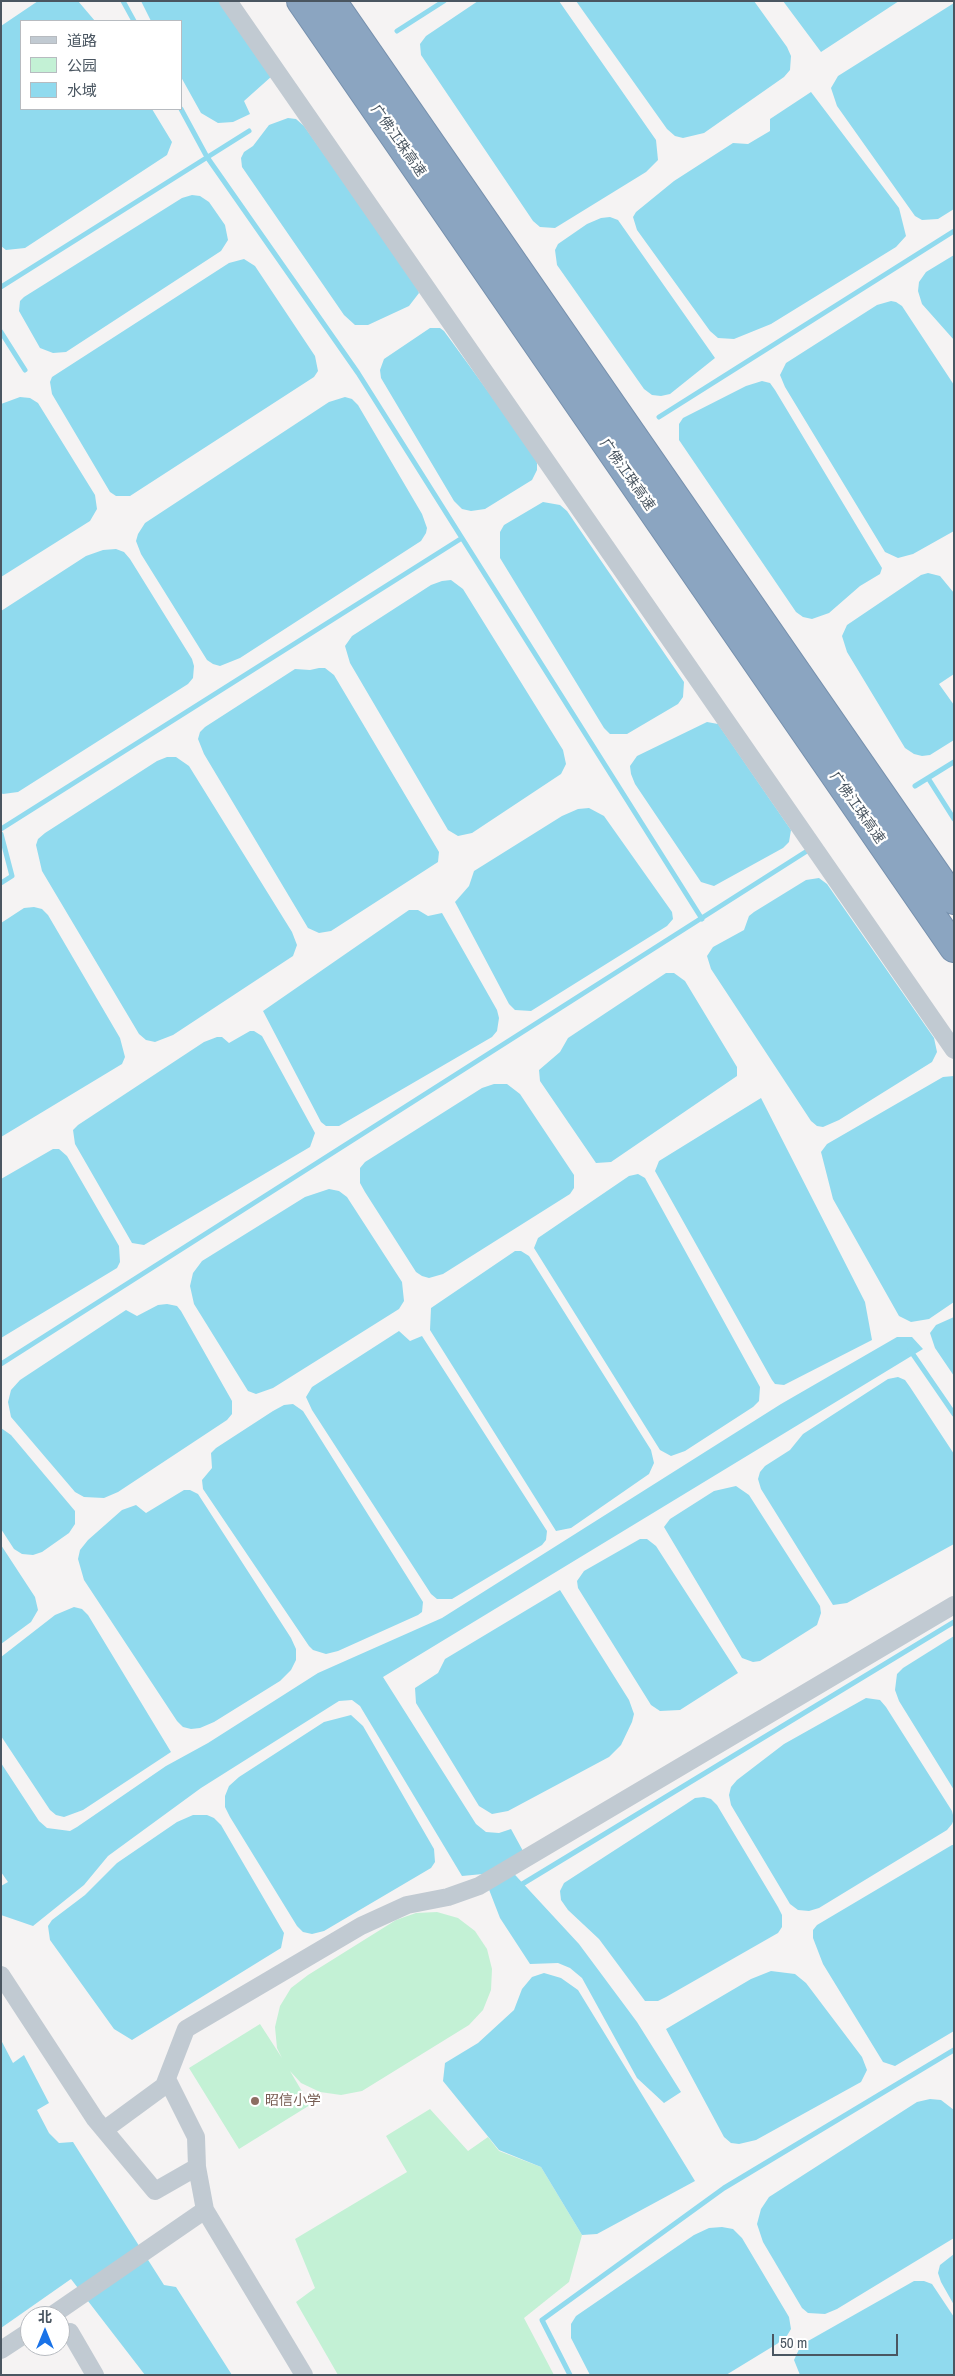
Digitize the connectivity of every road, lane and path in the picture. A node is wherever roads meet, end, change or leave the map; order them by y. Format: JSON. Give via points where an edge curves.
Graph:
{"nodes":[{"id":1,"x":228,"y":1,"type":"edge"},
{"id":2,"x":301,"y":1,"type":"edge"},
{"id":3,"x":332,"y":1,"type":"edge"},
{"id":4,"x":954,"y":900,"type":"edge"},
{"id":5,"x":954,"y":948,"type":"edge"},
{"id":6,"x":954,"y":1050,"type":"edge"},
{"id":7,"x":954,"y":1604,"type":"edge"},
{"id":8,"x":1,"y":1975,"type":"edge"},
{"id":9,"x":167,"y":2079,"type":"junction"},
{"id":10,"x":104,"y":2130,"type":"junction"},
{"id":11,"x":197,"y":2167,"type":"junction"},
{"id":12,"x":204,"y":2210,"type":"junction"},
{"id":13,"x":65,"y":2306,"type":"edge"},
{"id":14,"x":70,"y":2332,"type":"dead end"},
{"id":15,"x":20,"y":2338,"type":"edge"},
{"id":16,"x":4,"y":2348,"type":"edge"},
{"id":17,"x":95,"y":2375,"type":"edge"},
{"id":18,"x":304,"y":2375,"type":"edge"}],
"edges":[{"from":1,"to":6,"type":"street"},
{"from":2,"to":5,"type":"highway","name":"广佛江珠高速"},
{"from":3,"to":4,"type":"highway","name":"广佛江珠高速"},
{"from":7,"to":9,"type":"street","via":[[479,1886],[448,1897],[407,1905],[361,1926],[186,2029]]},
{"from":8,"to":10,"type":"street"},
{"from":9,"to":10,"type":"street","via":[[164,2086]]},
{"from":9,"to":11,"type":"street","via":[[196,2137]]},
{"from":10,"to":11,"type":"street","via":[[154,2191]]},
{"from":11,"to":12,"type":"street"},
{"from":12,"to":13,"type":"street"},
{"from":12,"to":18,"type":"street"},
{"from":14,"to":17,"type":"street"},
{"from":15,"to":16,"type":"street"}]}
